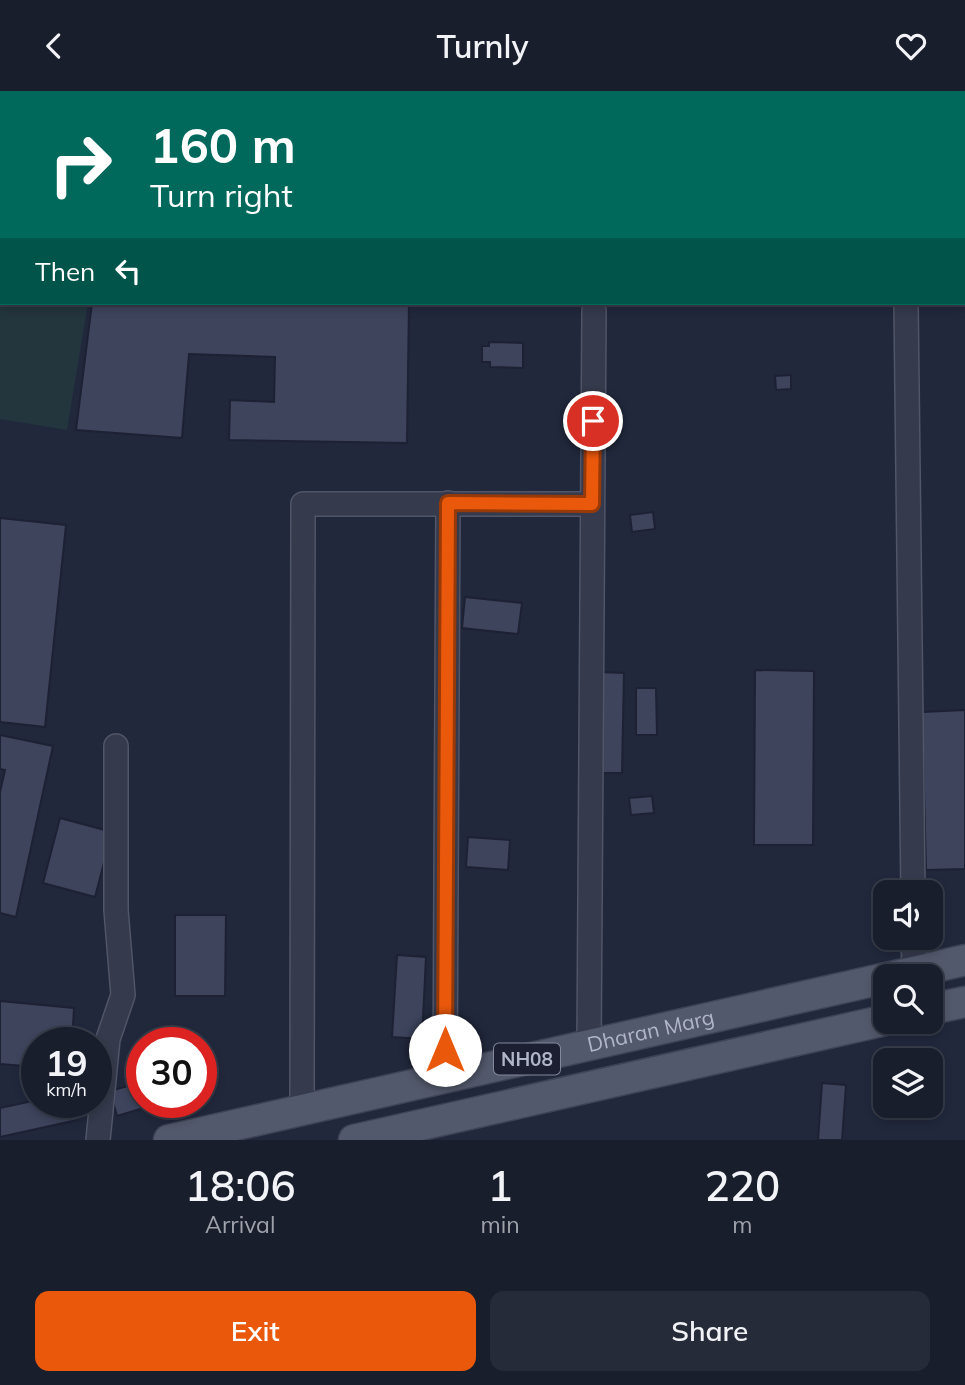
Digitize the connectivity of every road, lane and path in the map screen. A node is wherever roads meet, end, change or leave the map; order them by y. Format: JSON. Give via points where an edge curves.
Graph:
{"nodes":[{"id":1,"x":906,"y":305,"type":"edge"},
{"id":2,"x":594,"y":311,"type":"dead end"},
{"id":3,"x":448,"y":503,"type":"junction"},
{"id":4,"x":592,"y":504,"type":"junction"},
{"id":5,"x":116,"y":746,"type":"dead end"},
{"id":6,"x":913,"y":880,"type":"edge"},
{"id":7,"x":965,"y":960,"type":"edge"},
{"id":8,"x":943,"y":965,"type":"edge"},
{"id":9,"x":873,"y":980,"type":"edge"},
{"id":10,"x":965,"y":1002,"type":"edge"},
{"id":11,"x":943,"y":1007,"type":"edge"},
{"id":12,"x":873,"y":1023,"type":"edge"},
{"id":13,"x":589,"y":1045,"type":"junction"},
{"id":14,"x":445,"y":1077,"type":"junction"},
{"id":15,"x":302,"y":1110,"type":"junction"},
{"id":16,"x":98,"y":1140,"type":"edge"},
{"id":17,"x":169,"y":1140,"type":"edge"},
{"id":18,"x":354,"y":1140,"type":"edge"}],
"edges":[{"from":1,"to":6,"type":"street"},
{"from":2,"to":4,"type":"street"},
{"from":3,"to":4,"type":"street"},
{"from":3,"to":14,"type":"street"},
{"from":3,"to":15,"type":"street","via":[[303,504]]},
{"from":4,"to":13,"type":"street"},
{"from":5,"to":16,"type":"street","via":[[116,910],[123,995],[108,1039]]},
{"from":7,"to":8,"type":"main road","name":"Dharan Marg","number":"NH08"},
{"from":9,"to":13,"type":"main road","name":"Dharan Marg","number":"NH08"},
{"from":10,"to":11,"type":"main road"},
{"from":12,"to":18,"type":"main road","name":"Dharan Marg","number":"NH08"},
{"from":13,"to":14,"type":"main road","name":"Dharan Marg","number":"NH08"},
{"from":14,"to":15,"type":"main road","name":"Dharan Marg","number":"NH08"},
{"from":15,"to":17,"type":"main road","name":"Dharan Marg","number":"NH08"}]}
